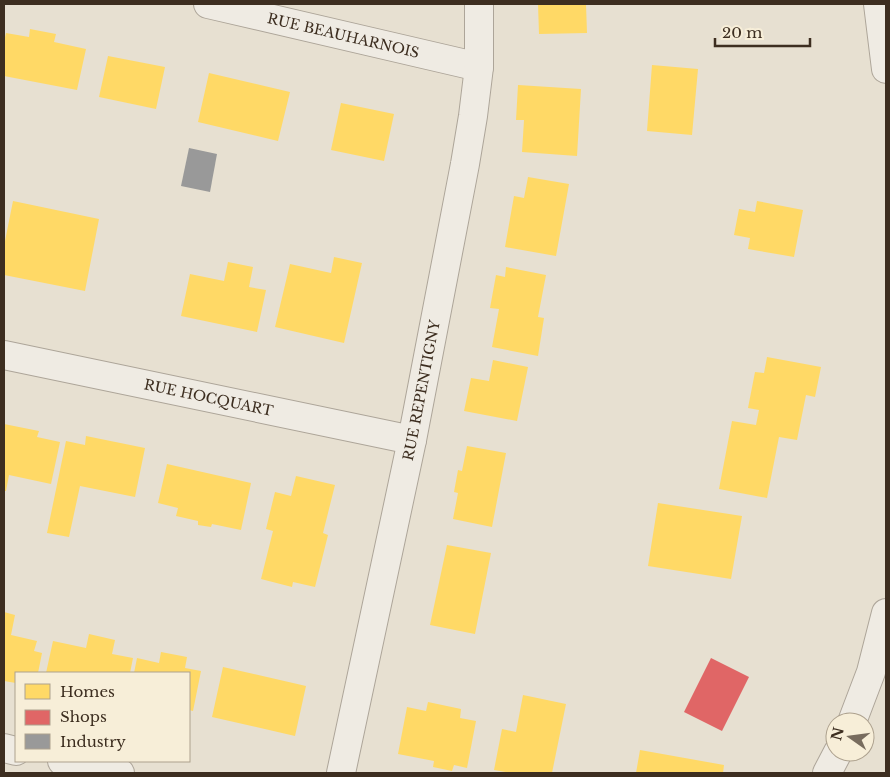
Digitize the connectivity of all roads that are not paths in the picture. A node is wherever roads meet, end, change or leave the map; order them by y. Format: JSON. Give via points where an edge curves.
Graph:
{"nodes":[{"id":1,"x":208,"y":4,"type":"edge"},
{"id":2,"x":479,"y":4,"type":"edge"},
{"id":3,"x":878,"y":4,"type":"edge"},
{"id":4,"x":479,"y":67,"type":"junction"},
{"id":5,"x":886,"y":69,"type":"edge"},
{"id":6,"x":4,"y":355,"type":"edge"},
{"id":7,"x":412,"y":440,"type":"junction"},
{"id":8,"x":886,"y":613,"type":"edge"},
{"id":9,"x":856,"y":712,"type":"edge"},
{"id":10,"x":67,"y":762,"type":"edge"},
{"id":11,"x":120,"y":773,"type":"edge"},
{"id":12,"x":341,"y":773,"type":"edge"}],
"edges":[{"from":1,"to":4,"type":"street","name":"RUE BEAUHARNOIS"},
{"from":2,"to":4,"type":"street","name":"RUE REPENTIGNY"},
{"from":3,"to":5,"type":"street"},
{"from":4,"to":7,"type":"street","name":"RUE REPENTIGNY","via":[[465,164]]},
{"from":6,"to":7,"type":"street","name":"RUE HOCQUART"},
{"from":7,"to":12,"type":"street","name":"RUE REPENTIGNY"},
{"from":8,"to":9,"type":"street","via":[[871,672]]},
{"from":10,"to":11,"type":"street"}]}
